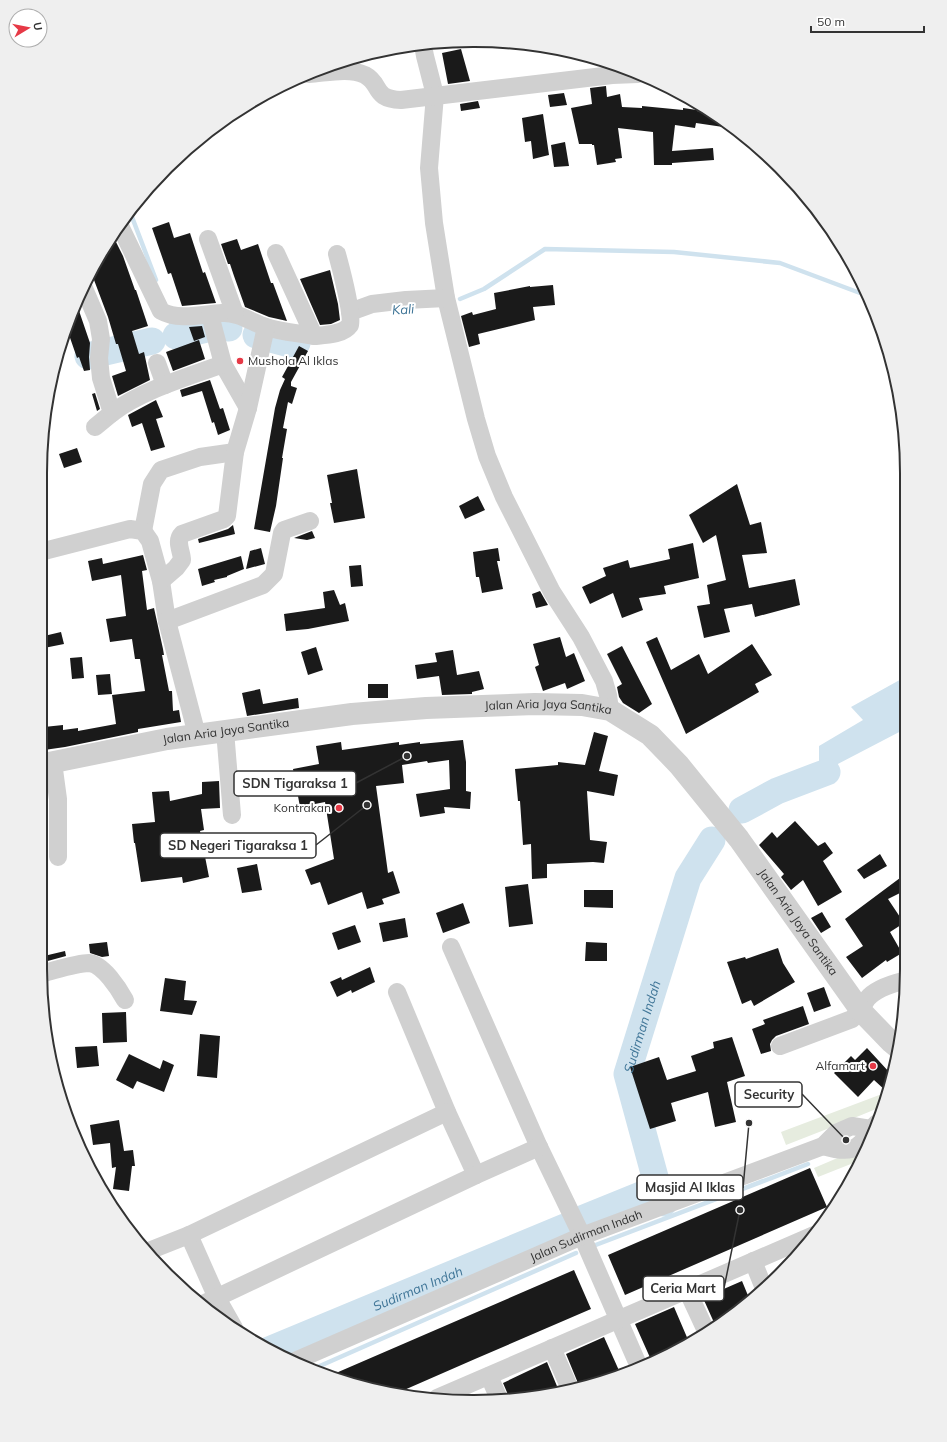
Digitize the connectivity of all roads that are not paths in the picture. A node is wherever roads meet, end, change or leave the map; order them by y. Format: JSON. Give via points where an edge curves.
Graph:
{"nodes":[{"id":1,"x":424,"y":50,"type":"edge"},
{"id":2,"x":327,"y":73,"type":"edge"},
{"id":3,"x":624,"y":75,"type":"edge"},
{"id":4,"x":435,"y":95,"type":"junction"},
{"id":5,"x":123,"y":232,"type":"edge"},
{"id":6,"x":208,"y":239,"type":"dead end"},
{"id":7,"x":276,"y":253,"type":"dead end"},
{"id":8,"x":337,"y":254,"type":"dead end"},
{"id":9,"x":87,"y":293,"type":"edge"},
{"id":10,"x":446,"y":298,"type":"junction"},
{"id":11,"x":350,"y":312,"type":"junction"},
{"id":12,"x":235,"y":314,"type":"junction"},
{"id":13,"x":210,"y":315,"type":"junction"},
{"id":14,"x":266,"y":327,"type":"junction"},
{"id":15,"x":314,"y":336,"type":"junction"},
{"id":16,"x":157,"y":363,"type":"dead end"},
{"id":17,"x":223,"y":364,"type":"junction"},
{"id":18,"x":165,"y":385,"type":"junction"},
{"id":19,"x":248,"y":408,"type":"junction"},
{"id":20,"x":112,"y":413,"type":"junction"},
{"id":21,"x":95,"y":426,"type":"dead end"},
{"id":22,"x":236,"y":452,"type":"junction"},
{"id":23,"x":310,"y":521,"type":"dead end"},
{"id":24,"x":143,"y":531,"type":"junction"},
{"id":25,"x":47,"y":550,"type":"edge"},
{"id":26,"x":161,"y":581,"type":"junction"},
{"id":27,"x":167,"y":621,"type":"junction"},
{"id":28,"x":610,"y":710,"type":"junction"},
{"id":29,"x":225,"y":731,"type":"junction"},
{"id":30,"x":197,"y":735,"type":"junction"},
{"id":31,"x":48,"y":763,"type":"edge"},
{"id":32,"x":232,"y":814,"type":"dead end"},
{"id":33,"x":58,"y":857,"type":"dead end"},
{"id":34,"x":451,"y":947,"type":"dead end"},
{"id":35,"x":47,"y":971,"type":"edge"},
{"id":36,"x":899,"y":983,"type":"edge"},
{"id":37,"x":397,"y":992,"type":"dead end"},
{"id":38,"x":125,"y":1000,"type":"dead end"},
{"id":39,"x":860,"y":1011,"type":"junction"},
{"id":40,"x":893,"y":1044,"type":"edge"},
{"id":41,"x":780,"y":1046,"type":"dead end"},
{"id":42,"x":447,"y":1112,"type":"junction"},
{"id":43,"x":870,"y":1126,"type":"edge"},
{"id":44,"x":539,"y":1147,"type":"junction"},
{"id":45,"x":476,"y":1175,"type":"junction"},
{"id":46,"x":189,"y":1235,"type":"junction"},
{"id":47,"x":582,"y":1236,"type":"junction"},
{"id":48,"x":802,"y":1240,"type":"edge"},
{"id":49,"x":153,"y":1249,"type":"edge"},
{"id":50,"x":753,"y":1261,"type":"junction"},
{"id":51,"x":762,"y":1282,"type":"edge"},
{"id":52,"x":687,"y":1290,"type":"junction"},
{"id":53,"x":209,"y":1302,"type":"edge"},
{"id":54,"x":619,"y":1319,"type":"junction"},
{"id":55,"x":703,"y":1327,"type":"edge"},
{"id":56,"x":552,"y":1348,"type":"junction"},
{"id":57,"x":302,"y":1359,"type":"edge"},
{"id":58,"x":637,"y":1363,"type":"edge"},
{"id":59,"x":489,"y":1376,"type":"junction"},
{"id":60,"x":568,"y":1384,"type":"edge"},
{"id":61,"x":446,"y":1394,"type":"edge"},
{"id":62,"x":497,"y":1394,"type":"edge"}],
"edges":[{"from":1,"to":4,"type":"street"},
{"from":2,"to":4,"type":"street","via":[[355,72],[366,75],[389,100]]},
{"from":3,"to":4,"type":"street"},
{"from":4,"to":10,"type":"street","via":[[429,168],[434,223]]},
{"from":5,"to":13,"type":"street","via":[[161,311],[184,316]]},
{"from":6,"to":12,"type":"street"},
{"from":7,"to":15,"type":"street"},
{"from":8,"to":11,"type":"street"},
{"from":9,"to":20,"type":"street","via":[[98,321],[101,339],[101,378]]},
{"from":10,"to":11,"type":"street","via":[[372,304]]},
{"from":10,"to":28,"type":"street","via":[[487,456],[504,497],[552,592],[581,637],[604,681]]},
{"from":11,"to":15,"type":"street","via":[[350,325],[345,330],[335,334]]},
{"from":12,"to":13,"type":"street","via":[[222,312]]},
{"from":12,"to":14,"type":"street"},
{"from":13,"to":17,"type":"street"},
{"from":14,"to":15,"type":"street"},
{"from":14,"to":19,"type":"street"},
{"from":16,"to":18,"type":"street"},
{"from":17,"to":18,"type":"street"},
{"from":17,"to":19,"type":"street"},
{"from":18,"to":20,"type":"street","via":[[130,401]]},
{"from":19,"to":22,"type":"street"},
{"from":20,"to":21,"type":"street"},
{"from":22,"to":24,"type":"street","via":[[200,457],[161,470],[152,484]]},
{"from":22,"to":26,"type":"street","via":[[227,516],[182,534],[179,541],[182,560]]},
{"from":23,"to":27,"type":"street","via":[[284,530],[274,574],[263,585]]},
{"from":24,"to":25,"type":"street","via":[[130,529]]},
{"from":24,"to":26,"type":"street","via":[[150,541]]},
{"from":26,"to":27,"type":"street"},
{"from":27,"to":30,"type":"street"},
{"from":28,"to":29,"type":"street","name":"Jalan Aria Jaya Santika","via":[[582,705],[535,704],[426,708],[352,714]]},
{"from":28,"to":39,"type":"street","name":"Jalan Aria Jaya Santika","via":[[650,735],[679,765],[738,839]]},
{"from":29,"to":30,"type":"street","name":"Jalan Aria Jaya Santika"},
{"from":29,"to":32,"type":"street"},
{"from":30,"to":31,"type":"street","name":"Jalan Aria Jaya Santika"},
{"from":31,"to":33,"type":"street","via":[[58,799]]},
{"from":34,"to":44,"type":"street"},
{"from":35,"to":38,"type":"street","via":[[96,964],[116,984]]},
{"from":36,"to":39,"type":"street","via":[[880,989],[868,998]]},
{"from":37,"to":42,"type":"street"},
{"from":39,"to":40,"type":"street","name":"Jalan Aria Jaya Santika"},
{"from":39,"to":41,"type":"street","via":[[852,1019]]},
{"from":42,"to":45,"type":"street"},
{"from":42,"to":46,"type":"street"},
{"from":43,"to":47,"type":"street","name":"Jalan Sudirman Indah","via":[[852,1126],[836,1133],[823,1146]]},
{"from":44,"to":45,"type":"street"},
{"from":44,"to":47,"type":"street"},
{"from":45,"to":53,"type":"street"},
{"from":46,"to":49,"type":"street"},
{"from":46,"to":53,"type":"street"},
{"from":47,"to":54,"type":"street"},
{"from":47,"to":57,"type":"street","name":"Jalan Sudirman Indah"},
{"from":48,"to":50,"type":"street"},
{"from":50,"to":51,"type":"street"},
{"from":50,"to":52,"type":"street"},
{"from":52,"to":54,"type":"street"},
{"from":52,"to":55,"type":"street"},
{"from":54,"to":56,"type":"street"},
{"from":54,"to":58,"type":"street"},
{"from":56,"to":59,"type":"street"},
{"from":56,"to":60,"type":"street"},
{"from":59,"to":61,"type":"street"},
{"from":59,"to":62,"type":"street"}]}
